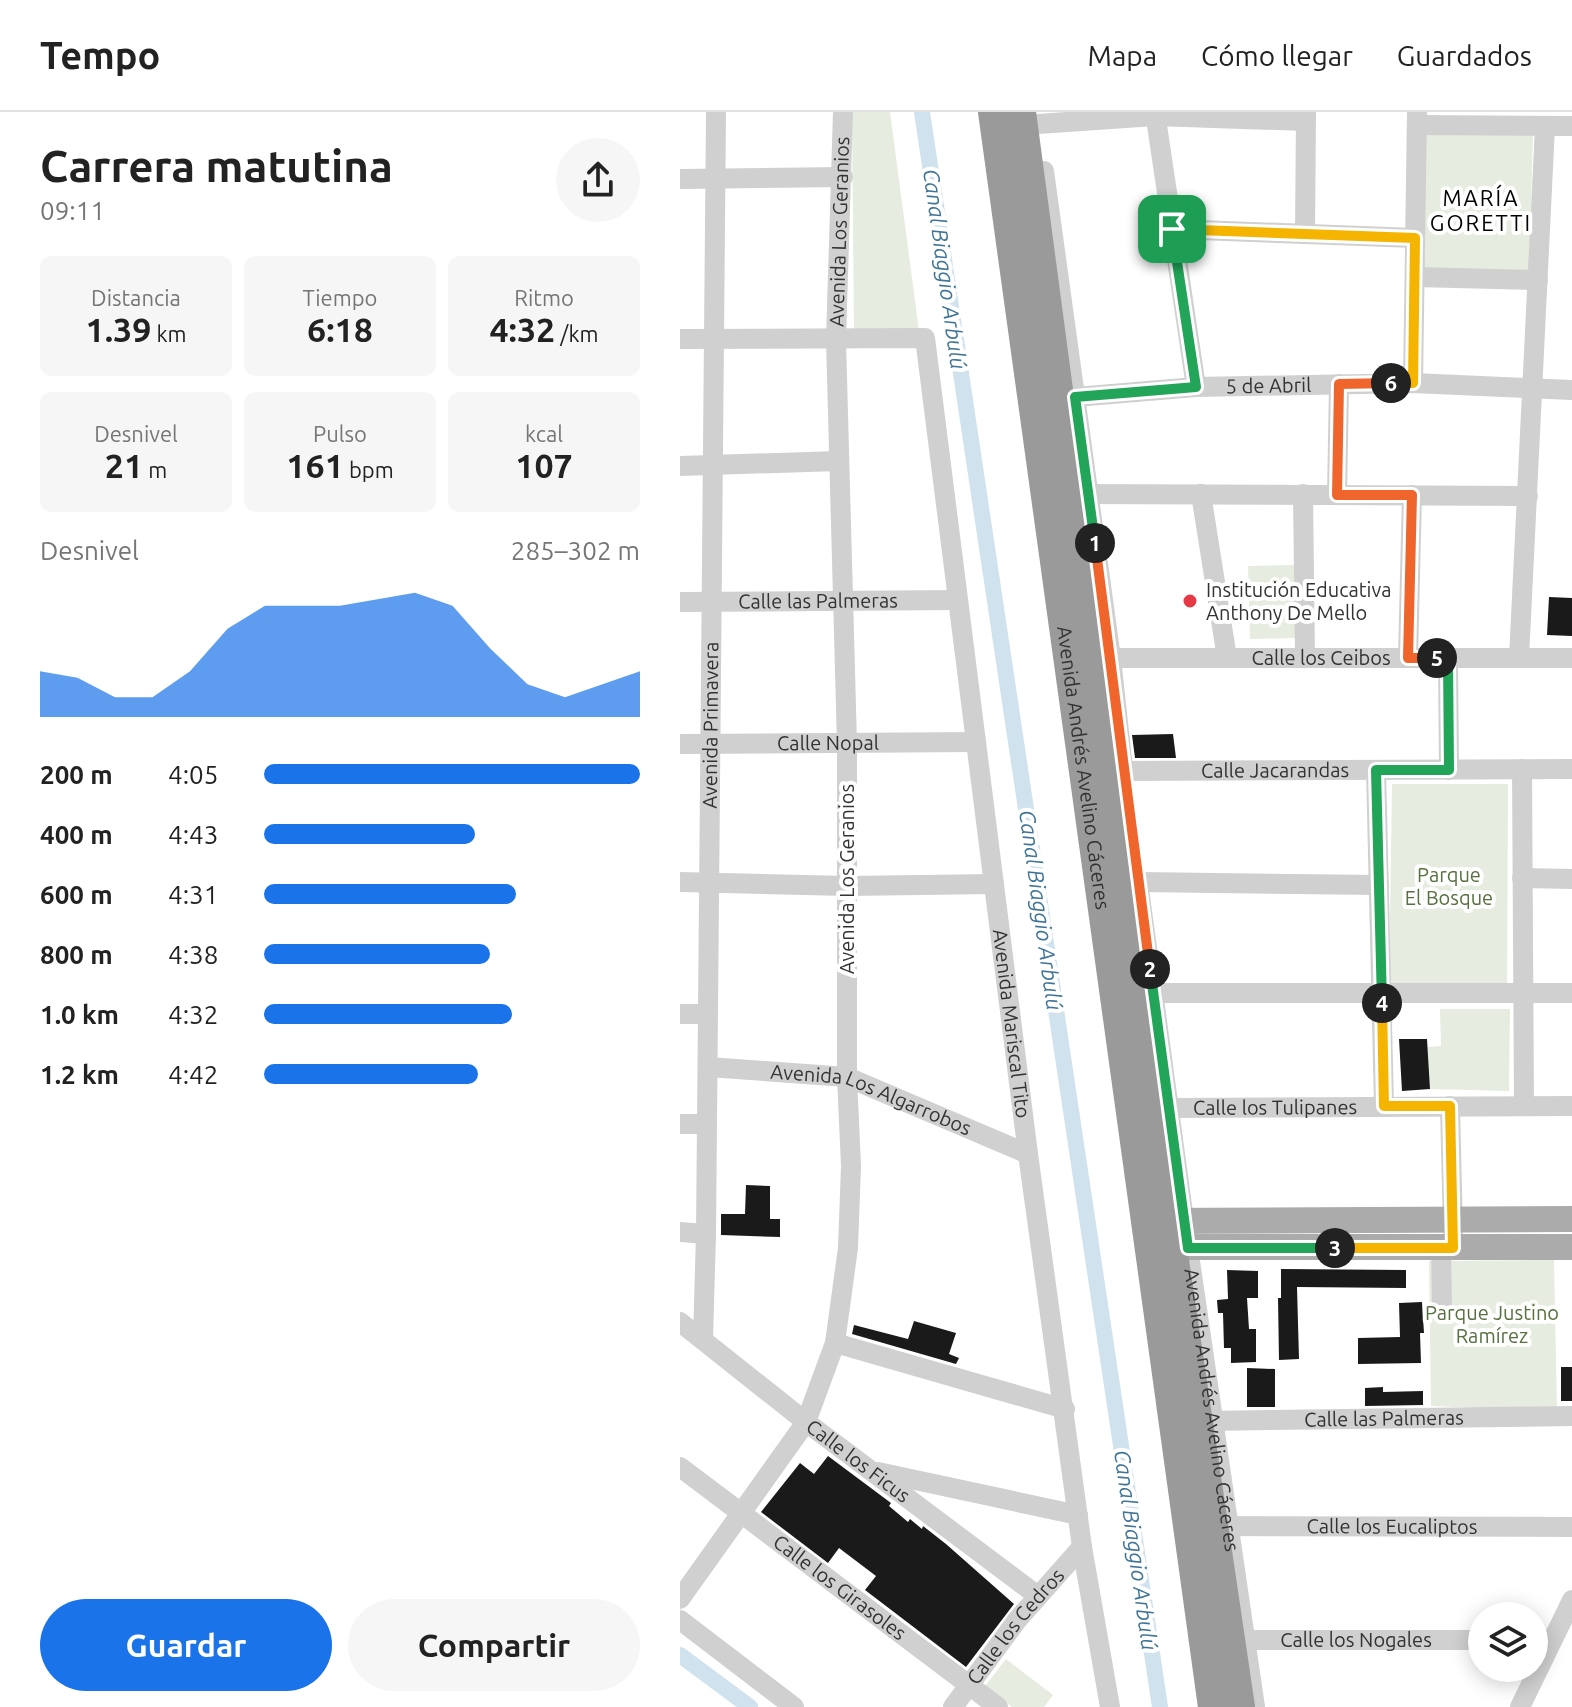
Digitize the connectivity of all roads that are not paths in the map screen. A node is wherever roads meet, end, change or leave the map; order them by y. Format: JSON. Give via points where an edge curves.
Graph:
{"nodes":[{"id":1,"x":716,"y":112,"type":"edge"},
{"id":2,"x":843,"y":112,"type":"edge"},
{"id":3,"x":993,"y":112,"type":"edge"},
{"id":4,"x":1155,"y":114,"type":"edge"},
{"id":5,"x":1306,"y":116,"type":"edge"},
{"id":6,"x":1029,"y":118,"type":"edge"},
{"id":7,"x":1417,"y":119,"type":"edge"},
{"id":8,"x":1572,"y":126,"type":"edge"},
{"id":9,"x":1545,"y":127,"type":"junction"},
{"id":10,"x":843,"y":177,"type":"junction"},
{"id":11,"x":680,"y":179,"type":"edge"},
{"id":12,"x":716,"y":179,"type":"junction"},
{"id":13,"x":1172,"y":229,"type":"junction"},
{"id":14,"x":1305,"y":234,"type":"junction"},
{"id":15,"x":1415,"y":238,"type":"junction"},
{"id":16,"x":1415,"y":277,"type":"junction"},
{"id":17,"x":1538,"y":280,"type":"junction"},
{"id":18,"x":680,"y":339,"type":"edge"},
{"id":19,"x":714,"y":340,"type":"junction"},
{"id":20,"x":836,"y":340,"type":"junction"},
{"id":21,"x":1413,"y":383,"type":"junction"},
{"id":22,"x":1339,"y":384,"type":"junction"},
{"id":23,"x":1196,"y":387,"type":"junction"},
{"id":24,"x":1534,"y":388,"type":"junction"},
{"id":25,"x":1572,"y":390,"type":"edge"},
{"id":26,"x":1067,"y":397,"type":"junction"},
{"id":27,"x":839,"y":461,"type":"junction"},
{"id":28,"x":713,"y":464,"type":"junction"},
{"id":29,"x":680,"y":466,"type":"edge"},
{"id":30,"x":1080,"y":493,"type":"junction"},
{"id":31,"x":1201,"y":494,"type":"junction"},
{"id":32,"x":1303,"y":494,"type":"junction"},
{"id":33,"x":1337,"y":495,"type":"junction"},
{"id":34,"x":1412,"y":495,"type":"junction"},
{"id":35,"x":1528,"y":496,"type":"junction"},
{"id":36,"x":958,"y":600,"type":"junction"},
{"id":37,"x":843,"y":601,"type":"junction"},
{"id":38,"x":680,"y":602,"type":"edge"},
{"id":39,"x":712,"y":602,"type":"junction"},
{"id":40,"x":1227,"y":658,"type":"junction"},
{"id":41,"x":1305,"y":658,"type":"junction"},
{"id":42,"x":1408,"y":658,"type":"junction"},
{"id":43,"x":1448,"y":658,"type":"junction"},
{"id":44,"x":1519,"y":658,"type":"junction"},
{"id":45,"x":1572,"y":658,"type":"edge"},
{"id":46,"x":1091,"y":659,"type":"junction"},
{"id":47,"x":976,"y":742,"type":"junction"},
{"id":48,"x":680,"y":744,"type":"edge"},
{"id":49,"x":710,"y":744,"type":"junction"},
{"id":50,"x":847,"y":744,"type":"junction"},
{"id":51,"x":1522,"y":769,"type":"junction"},
{"id":52,"x":1572,"y":769,"type":"edge"},
{"id":53,"x":1376,"y":770,"type":"junction"},
{"id":54,"x":1449,"y":770,"type":"junction"},
{"id":55,"x":1123,"y":771,"type":"junction"},
{"id":56,"x":1522,"y":878,"type":"junction"},
{"id":57,"x":1572,"y":879,"type":"edge"},
{"id":58,"x":680,"y":882,"type":"edge"},
{"id":59,"x":709,"y":882,"type":"junction"},
{"id":60,"x":1139,"y":882,"type":"junction"},
{"id":61,"x":994,"y":884,"type":"junction"},
{"id":62,"x":1379,"y":885,"type":"junction"},
{"id":63,"x":847,"y":886,"type":"junction"},
{"id":64,"x":1154,"y":993,"type":"junction"},
{"id":65,"x":1381,"y":993,"type":"junction"},
{"id":66,"x":1523,"y":993,"type":"junction"},
{"id":67,"x":1572,"y":993,"type":"edge"},
{"id":68,"x":680,"y":1014,"type":"edge"},
{"id":69,"x":708,"y":1014,"type":"junction"},
{"id":70,"x":708,"y":1067,"type":"junction"},
{"id":71,"x":847,"y":1077,"type":"junction"},
{"id":72,"x":1384,"y":1106,"type":"junction"},
{"id":73,"x":1450,"y":1106,"type":"junction"},
{"id":74,"x":1524,"y":1106,"type":"junction"},
{"id":75,"x":1572,"y":1106,"type":"edge"},
{"id":76,"x":1169,"y":1108,"type":"junction"},
{"id":77,"x":680,"y":1124,"type":"edge"},
{"id":78,"x":707,"y":1124,"type":"junction"},
{"id":79,"x":1028,"y":1154,"type":"junction"},
{"id":80,"x":1453,"y":1219,"type":"junction"},
{"id":81,"x":1572,"y":1219,"type":"edge"},
{"id":82,"x":680,"y":1232,"type":"edge"},
{"id":83,"x":706,"y":1234,"type":"junction"},
{"id":84,"x":1168,"y":1234,"type":"junction"},
{"id":85,"x":1572,"y":1247,"type":"edge"},
{"id":86,"x":1447,"y":1248,"type":"junction"},
{"id":87,"x":1442,"y":1309,"type":"dead end"},
{"id":88,"x":680,"y":1322,"type":"edge"},
{"id":89,"x":703,"y":1339,"type":"junction"},
{"id":90,"x":835,"y":1343,"type":"junction"},
{"id":91,"x":1065,"y":1409,"type":"junction"},
{"id":92,"x":1572,"y":1416,"type":"edge"},
{"id":93,"x":1206,"y":1421,"type":"junction"},
{"id":94,"x":806,"y":1422,"type":"junction"},
{"id":95,"x":680,"y":1467,"type":"edge"},
{"id":96,"x":871,"y":1470,"type":"junction"},
{"id":97,"x":740,"y":1514,"type":"junction"},
{"id":98,"x":1078,"y":1515,"type":"junction"},
{"id":99,"x":1222,"y":1526,"type":"junction"},
{"id":100,"x":1572,"y":1527,"type":"edge"},
{"id":101,"x":1082,"y":1547,"type":"junction"},
{"id":102,"x":1038,"y":1596,"type":"junction"},
{"id":103,"x":680,"y":1599,"type":"edge"},
{"id":104,"x":1572,"y":1600,"type":"edge"},
{"id":105,"x":680,"y":1620,"type":"edge"},
{"id":106,"x":1548,"y":1633,"type":"edge"},
{"id":107,"x":1238,"y":1640,"type":"junction"},
{"id":108,"x":1468,"y":1640,"type":"edge"},
{"id":109,"x":1529,"y":1682,"type":"edge"},
{"id":110,"x":968,"y":1686,"type":"junction"},
{"id":111,"x":794,"y":1707,"type":"edge"},
{"id":112,"x":953,"y":1707,"type":"edge"},
{"id":113,"x":998,"y":1707,"type":"edge"},
{"id":114,"x":1110,"y":1707,"type":"edge"},
{"id":115,"x":1213,"y":1707,"type":"edge"},
{"id":116,"x":1240,"y":1707,"type":"edge"},
{"id":117,"x":1255,"y":1707,"type":"edge"},
{"id":118,"x":1520,"y":1707,"type":"edge"}],
"edges":[{"from":1,"to":12,"type":"street","name":"Avenida Primavera"},
{"from":2,"to":10,"type":"street","name":"Avenida Los Geranios"},
{"from":3,"to":46,"type":"highway","name":"Avenida Andrés Avelino Cáceres"},
{"from":4,"to":5,"type":"street"},
{"from":4,"to":6,"type":"street"},
{"from":4,"to":13,"type":"street"},
{"from":5,"to":14,"type":"street"},
{"from":6,"to":26,"type":"highway","name":"Avenida Andrés Avelino Cáceres"},
{"from":7,"to":9,"type":"street"},
{"from":7,"to":15,"type":"street"},
{"from":8,"to":9,"type":"street"},
{"from":9,"to":17,"type":"street"},
{"from":10,"to":12,"type":"street"},
{"from":10,"to":20,"type":"street","name":"Avenida Los Geranios"},
{"from":11,"to":12,"type":"street"},
{"from":12,"to":19,"type":"street","name":"Avenida Primavera"},
{"from":13,"to":14,"type":"street"},
{"from":13,"to":23,"type":"street"},
{"from":14,"to":15,"type":"street"},
{"from":15,"to":16,"type":"street"},
{"from":16,"to":17,"type":"street"},
{"from":16,"to":21,"type":"street"},
{"from":17,"to":24,"type":"street"},
{"from":18,"to":19,"type":"street"},
{"from":19,"to":20,"type":"street"},
{"from":19,"to":28,"type":"street","name":"Avenida Primavera"},
{"from":20,"to":27,"type":"street","name":"Avenida Los Geranios"},
{"from":20,"to":36,"type":"street","name":"Avenida Mariscal Tito","via":[[925,338]]},
{"from":21,"to":22,"type":"street","name":"5 de Abril"},
{"from":21,"to":24,"type":"street","name":"5 de Abril"},
{"from":22,"to":23,"type":"street","name":"5 de Abril"},
{"from":22,"to":33,"type":"street"},
{"from":23,"to":26,"type":"street","name":"5 de Abril"},
{"from":24,"to":25,"type":"street","name":"5 de Abril"},
{"from":24,"to":35,"type":"street"},
{"from":26,"to":30,"type":"highway","name":"Avenida Andrés Avelino Cáceres"},
{"from":27,"to":28,"type":"street"},
{"from":27,"to":37,"type":"street","name":"Avenida Los Geranios"},
{"from":28,"to":29,"type":"street"},
{"from":28,"to":39,"type":"street","name":"Avenida Primavera"},
{"from":30,"to":31,"type":"street"},
{"from":30,"to":46,"type":"highway","name":"Avenida Andrés Avelino Cáceres"},
{"from":31,"to":32,"type":"street"},
{"from":31,"to":40,"type":"street"},
{"from":32,"to":33,"type":"street"},
{"from":32,"to":41,"type":"street"},
{"from":33,"to":34,"type":"street"},
{"from":34,"to":35,"type":"street"},
{"from":34,"to":42,"type":"street"},
{"from":35,"to":44,"type":"street"},
{"from":36,"to":37,"type":"street","name":"Calle las Palmeras"},
{"from":36,"to":47,"type":"street","name":"Avenida Mariscal Tito"},
{"from":37,"to":39,"type":"street","name":"Calle las Palmeras"},
{"from":37,"to":50,"type":"street","name":"Avenida Los Geranios"},
{"from":38,"to":39,"type":"street","name":"Calle las Palmeras"},
{"from":39,"to":49,"type":"street","name":"Avenida Primavera"},
{"from":40,"to":41,"type":"street","name":"Calle los Ceibos"},
{"from":40,"to":46,"type":"street","name":"Calle los Ceibos"},
{"from":41,"to":42,"type":"street","name":"Calle los Ceibos"},
{"from":42,"to":43,"type":"street","name":"Calle los Ceibos"},
{"from":43,"to":44,"type":"street","name":"Calle los Ceibos"},
{"from":43,"to":54,"type":"street"},
{"from":44,"to":45,"type":"street","name":"Calle los Ceibos"},
{"from":46,"to":55,"type":"street","name":"Avenida Andrés Avelino Cáceres"},
{"from":46,"to":84,"type":"highway","name":"Avenida Andrés Avelino Cáceres"},
{"from":47,"to":50,"type":"street","name":"Calle Nopal"},
{"from":47,"to":61,"type":"street","name":"Avenida Mariscal Tito"},
{"from":48,"to":49,"type":"street","name":"Calle Nopal"},
{"from":49,"to":50,"type":"street","name":"Calle Nopal"},
{"from":49,"to":59,"type":"street","name":"Avenida Primavera"},
{"from":50,"to":63,"type":"street","name":"Avenida Los Geranios"},
{"from":51,"to":52,"type":"street","name":"Calle Jacarandas"},
{"from":51,"to":54,"type":"street","name":"Calle Jacarandas"},
{"from":51,"to":56,"type":"street"},
{"from":53,"to":54,"type":"street","name":"Calle Jacarandas"},
{"from":53,"to":55,"type":"street","name":"Calle Jacarandas"},
{"from":53,"to":62,"type":"street"},
{"from":55,"to":60,"type":"street","name":"Avenida Andrés Avelino Cáceres"},
{"from":56,"to":57,"type":"street"},
{"from":56,"to":66,"type":"street"},
{"from":58,"to":59,"type":"street"},
{"from":59,"to":63,"type":"street"},
{"from":59,"to":69,"type":"street","name":"Avenida Primavera"},
{"from":60,"to":62,"type":"street"},
{"from":60,"to":64,"type":"street","name":"Avenida Andrés Avelino Cáceres"},
{"from":61,"to":63,"type":"street"},
{"from":61,"to":79,"type":"street","name":"Avenida Mariscal Tito"},
{"from":62,"to":65,"type":"street"},
{"from":63,"to":71,"type":"street","name":"Avenida Los Geranios"},
{"from":64,"to":65,"type":"street"},
{"from":64,"to":76,"type":"street","name":"Avenida Andrés Avelino Cáceres"},
{"from":65,"to":66,"type":"street"},
{"from":65,"to":72,"type":"street"},
{"from":66,"to":67,"type":"street"},
{"from":66,"to":74,"type":"street"},
{"from":68,"to":69,"type":"street"},
{"from":69,"to":70,"type":"street","name":"Avenida Primavera"},
{"from":70,"to":71,"type":"street","name":"Avenida Los Algarrobos"},
{"from":70,"to":78,"type":"street","name":"Avenida Primavera"},
{"from":71,"to":79,"type":"street","name":"Avenida Los Algarrobos"},
{"from":71,"to":90,"type":"street","name":"Avenida Los Geranios","via":[[848,1248]]},
{"from":72,"to":73,"type":"street","name":"Calle los Tulipanes"},
{"from":72,"to":76,"type":"street","name":"Calle los Tulipanes"},
{"from":73,"to":74,"type":"street","name":"Calle los Tulipanes"},
{"from":73,"to":80,"type":"street"},
{"from":74,"to":75,"type":"street","name":"Calle los Tulipanes"},
{"from":76,"to":84,"type":"street","name":"Avenida Andrés Avelino Cáceres"},
{"from":77,"to":78,"type":"street"},
{"from":78,"to":83,"type":"street","name":"Avenida Primavera"},
{"from":79,"to":91,"type":"street","name":"Avenida Mariscal Tito"},
{"from":80,"to":81,"type":"main road"},
{"from":80,"to":84,"type":"main road"},
{"from":80,"to":86,"type":"street"},
{"from":82,"to":83,"type":"street"},
{"from":83,"to":89,"type":"street","name":"Avenida Primavera"},
{"from":84,"to":86,"type":"main road"},
{"from":84,"to":93,"type":"highway","name":"Avenida Andrés Avelino Cáceres"},
{"from":84,"to":115,"type":"highway","name":"Avenida Andrés Avelino Cáceres"},
{"from":85,"to":86,"type":"main road"},
{"from":86,"to":87,"type":"street"},
{"from":88,"to":89,"type":"street","name":"Calle los Ficus"},
{"from":89,"to":94,"type":"street","name":"Calle los Ficus"},
{"from":90,"to":91,"type":"street"},
{"from":90,"to":94,"type":"street","name":"Avenida Los Geranios"},
{"from":91,"to":98,"type":"street","name":"Avenida Mariscal Tito"},
{"from":92,"to":93,"type":"street","name":"Calle las Palmeras"},
{"from":93,"to":99,"type":"highway","name":"Avenida Andrés Avelino Cáceres"},
{"from":94,"to":96,"type":"street","name":"Calle los Ficus"},
{"from":94,"to":97,"type":"street","name":"Avenida Los Geranios"},
{"from":95,"to":97,"type":"street","name":"Calle los Girasoles"},
{"from":96,"to":98,"type":"street"},
{"from":96,"to":102,"type":"street","name":"Calle los Ficus"},
{"from":97,"to":103,"type":"street","name":"Avenida Los Geranios"},
{"from":97,"to":110,"type":"street","name":"Calle los Girasoles"},
{"from":98,"to":101,"type":"street","name":"Avenida Mariscal Tito"},
{"from":99,"to":100,"type":"street","name":"Calle los Eucaliptos"},
{"from":99,"to":107,"type":"highway","name":"Avenida Andrés Avelino Cáceres"},
{"from":101,"to":102,"type":"street","name":"Calle los Cedros"},
{"from":101,"to":114,"type":"street","name":"Avenida Mariscal Tito"},
{"from":102,"to":110,"type":"street","name":"Calle los Cedros"},
{"from":104,"to":106,"type":"street"},
{"from":105,"to":111,"type":"street"},
{"from":107,"to":108,"type":"street","name":"Calle los Nogales"},
{"from":107,"to":116,"type":"highway","name":"Avenida Andrés Avelino Cáceres"},
{"from":107,"to":117,"type":"street","name":"Avenida Andrés Avelino Cáceres"},
{"from":109,"to":118,"type":"street"},
{"from":110,"to":112,"type":"street","name":"Calle los Cedros"},
{"from":110,"to":113,"type":"street","name":"Calle los Girasoles"}]}
